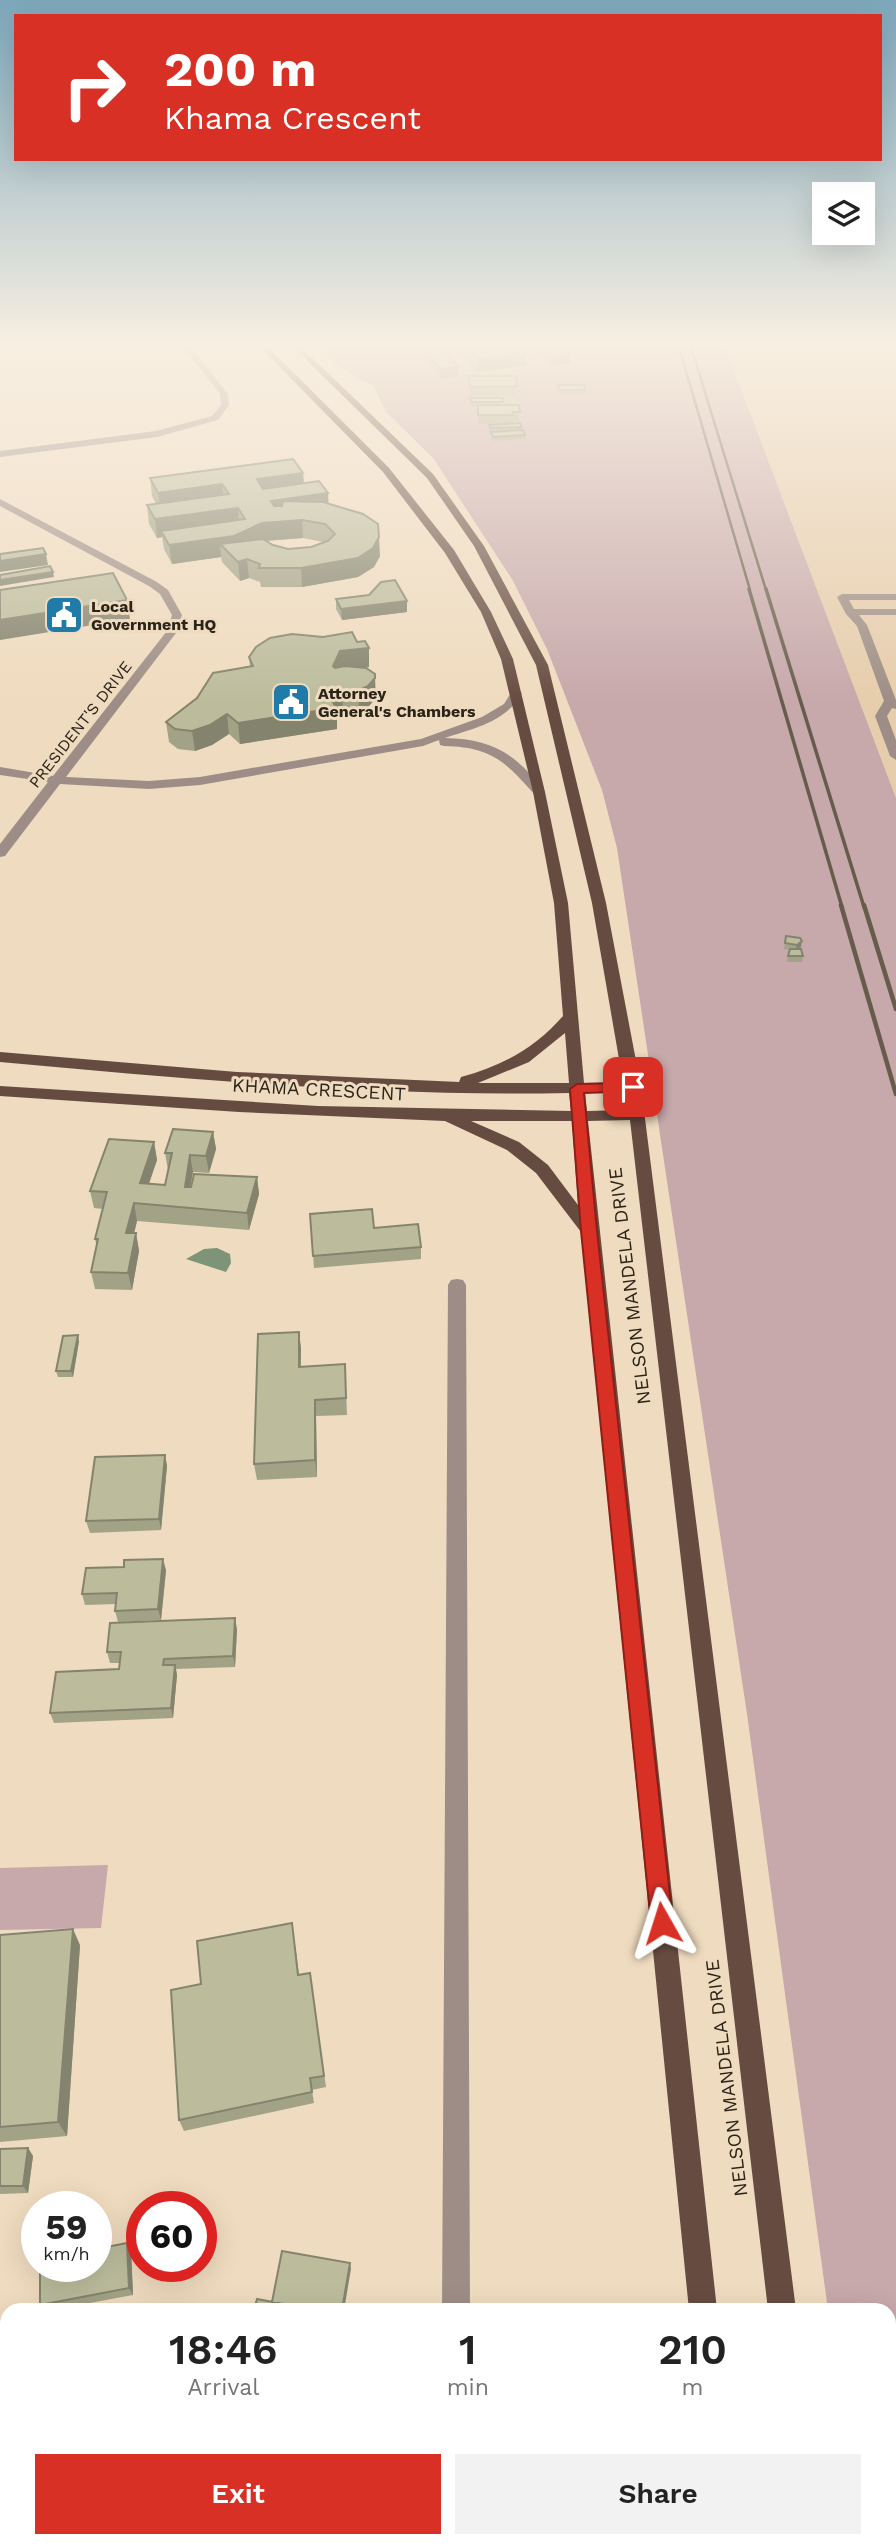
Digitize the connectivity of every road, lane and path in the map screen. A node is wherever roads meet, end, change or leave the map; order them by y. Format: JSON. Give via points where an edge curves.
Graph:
{"nodes":[{"id":1,"x":382,"y":466,"type":"edge"},
{"id":2,"x":419,"y":466,"type":"edge"},
{"id":3,"x":0,"y":502,"type":"edge"},
{"id":4,"x":864,"y":597,"type":"junction"},
{"id":5,"x":896,"y":597,"type":"edge"},
{"id":6,"x":850,"y":612,"type":"junction"},
{"id":7,"x":871,"y":612,"type":"junction"},
{"id":8,"x":896,"y":612,"type":"edge"},
{"id":9,"x":862,"y":625,"type":"junction"},
{"id":10,"x":516,"y":694,"type":"junction"},
{"id":11,"x":893,"y":703,"type":"edge"},
{"id":12,"x":423,"y":741,"type":"junction"},
{"id":13,"x":896,"y":756,"type":"edge"},
{"id":14,"x":0,"y":771,"type":"edge"},
{"id":15,"x":57,"y":780,"type":"junction"},
{"id":16,"x":539,"y":792,"type":"junction"},
{"id":17,"x":0,"y":853,"type":"edge"},
{"id":18,"x":570,"y":1017,"type":"junction"},
{"id":19,"x":0,"y":1057,"type":"edge"},
{"id":20,"x":442,"y":1086,"type":"junction"},
{"id":21,"x":633,"y":1087,"type":"junction"},
{"id":22,"x":577,"y":1089,"type":"junction"},
{"id":23,"x":0,"y":1091,"type":"edge"},
{"id":24,"x":637,"y":1115,"type":"junction"},
{"id":25,"x":445,"y":1116,"type":"junction"},
{"id":26,"x":580,"y":1117,"type":"junction"},
{"id":27,"x":589,"y":1231,"type":"junction"},
{"id":28,"x":457,"y":1285,"type":"dead end"},
{"id":29,"x":456,"y":2303,"type":"edge"},
{"id":30,"x":702,"y":2303,"type":"edge"},
{"id":31,"x":781,"y":2303,"type":"edge"}],
"edges":[{"from":1,"to":10,"type":"main road","name":"NELSON MANDELA DRIVE","via":[[450,552],[486,612],[507,659]]},
{"from":2,"to":21,"type":"main road","name":"NELSON MANDELA DRIVE","via":[[479,546],[542,665],[596,890]]},
{"from":3,"to":15,"type":"street","name":"PRESIDENT'S DRIVE","via":[[153,584],[164,592],[177,615],[172,631]]},
{"from":4,"to":5,"type":"street"},
{"from":4,"to":6,"type":"street","via":[[842,597]]},
{"from":4,"to":7,"type":"street"},
{"from":6,"to":7,"type":"street"},
{"from":6,"to":9,"type":"street"},
{"from":7,"to":8,"type":"street"},
{"from":7,"to":9,"type":"street"},
{"from":9,"to":11,"type":"street"},
{"from":10,"to":12,"type":"street","via":[[509,706],[486,720]]},
{"from":10,"to":16,"type":"main road","name":"NELSON MANDELA DRIVE"},
{"from":11,"to":13,"type":"street","via":[[881,716]]},
{"from":12,"to":15,"type":"street","via":[[176,785]]},
{"from":12,"to":16,"type":"street","via":[[463,741],[500,752]]},
{"from":14,"to":15,"type":"street"},
{"from":15,"to":17,"type":"street","name":"PRESIDENT'S DRIVE"},
{"from":16,"to":18,"type":"main road","name":"NELSON MANDELA DRIVE","via":[[561,903]]},
{"from":18,"to":20,"type":"main road","via":[[526,1059],[478,1079]]},
{"from":18,"to":22,"type":"main road","name":"NELSON MANDELA DRIVE"},
{"from":19,"to":20,"type":"main road","name":"KHAMA CRESCENT","via":[[191,1074]]},
{"from":20,"to":22,"type":"main road","name":"KHAMA CRESCENT"},
{"from":21,"to":22,"type":"main road","name":"KHAMA CRESCENT"},
{"from":21,"to":24,"type":"main road","name":"NELSON MANDELA DRIVE"},
{"from":22,"to":26,"type":"main road","name":"NELSON MANDELA DRIVE"},
{"from":23,"to":25,"type":"main road","name":"KHAMA CRESCENT"},
{"from":24,"to":26,"type":"main road","name":"KHAMA CRESCENT"},
{"from":24,"to":31,"type":"main road","name":"NELSON MANDELA DRIVE"},
{"from":25,"to":26,"type":"main road","name":"KHAMA CRESCENT"},
{"from":25,"to":27,"type":"main road","via":[[513,1146],[542,1169]]},
{"from":26,"to":27,"type":"main road","name":"NELSON MANDELA DRIVE"},
{"from":27,"to":30,"type":"main road","name":"NELSON MANDELA DRIVE"},
{"from":28,"to":29,"type":"street"}]}
